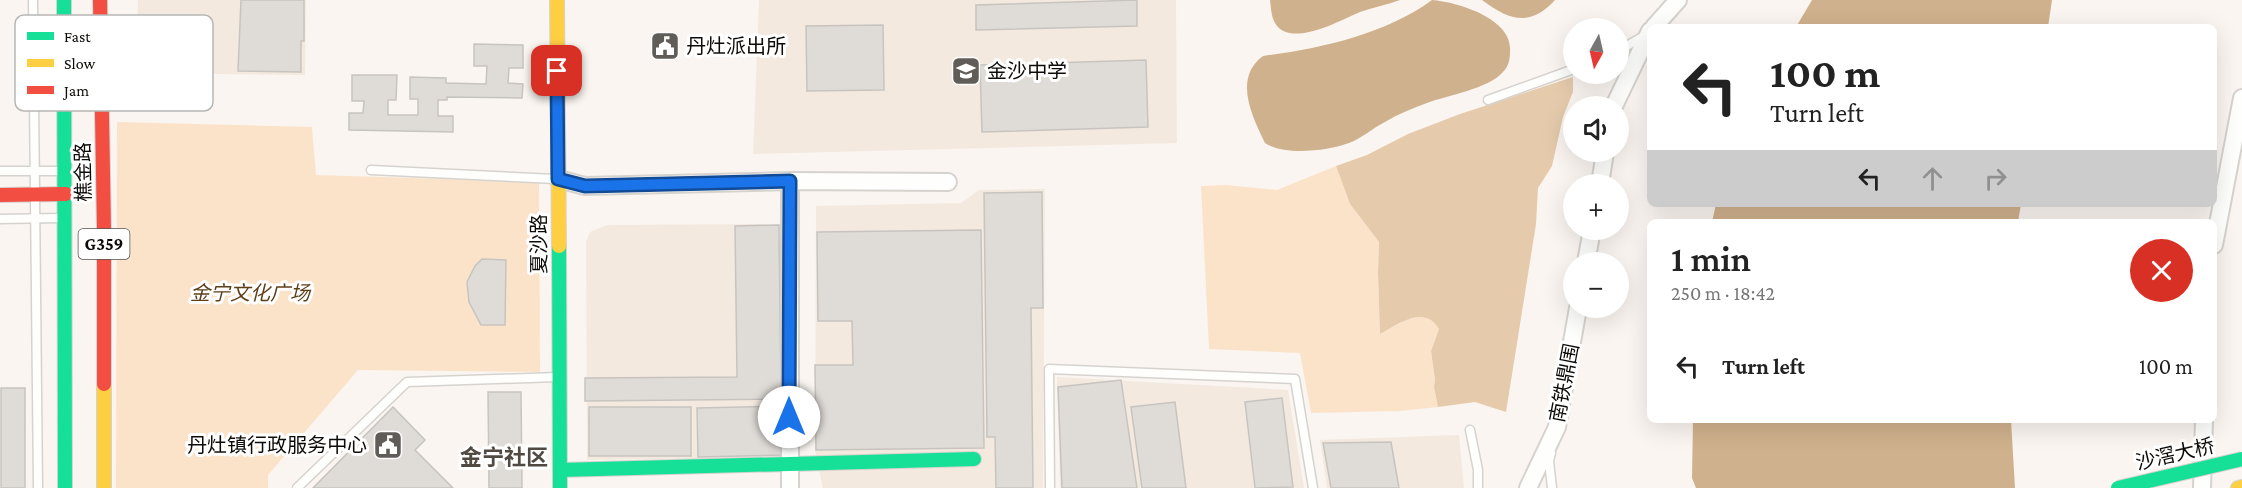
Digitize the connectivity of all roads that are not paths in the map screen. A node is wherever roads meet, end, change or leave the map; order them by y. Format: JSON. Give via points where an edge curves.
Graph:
{"nodes":[{"id":1,"x":33,"y":0,"type":"edge"},
{"id":2,"x":64,"y":0,"type":"edge"},
{"id":3,"x":100,"y":0,"type":"edge"},
{"id":4,"x":557,"y":0,"type":"edge"},
{"id":5,"x":1678,"y":0,"type":"edge"},
{"id":6,"x":33,"y":15,"type":"edge"},
{"id":7,"x":64,"y":15,"type":"edge"},
{"id":8,"x":100,"y":15,"type":"edge"},
{"id":9,"x":1656,"y":24,"type":"edge"},
{"id":10,"x":1647,"y":33,"type":"edge"},
{"id":11,"x":1647,"y":37,"type":"edge"},
{"id":12,"x":1629,"y":44,"type":"edge"},
{"id":13,"x":1563,"y":73,"type":"edge"},
{"id":14,"x":1619,"y":96,"type":"edge"},
{"id":15,"x":2242,"y":98,"type":"edge"},
{"id":16,"x":1488,"y":100,"type":"dead end"},
{"id":17,"x":34,"y":111,"type":"edge"},
{"id":18,"x":65,"y":111,"type":"edge"},
{"id":19,"x":102,"y":111,"type":"edge"},
{"id":20,"x":371,"y":170,"type":"dead end"},
{"id":21,"x":0,"y":171,"type":"edge"},
{"id":22,"x":35,"y":171,"type":"junction"},
{"id":23,"x":65,"y":171,"type":"junction"},
{"id":24,"x":558,"y":179,"type":"junction"},
{"id":25,"x":790,"y":181,"type":"junction"},
{"id":26,"x":948,"y":182,"type":"dead end"},
{"id":27,"x":66,"y":194,"type":"junction"},
{"id":28,"x":0,"y":195,"type":"edge"},
{"id":29,"x":35,"y":195,"type":"junction"},
{"id":30,"x":66,"y":217,"type":"junction"},
{"id":31,"x":35,"y":218,"type":"junction"},
{"id":32,"x":0,"y":219,"type":"edge"},
{"id":33,"x":2217,"y":229,"type":"edge"},
{"id":34,"x":1576,"y":318,"type":"edge"},
{"id":35,"x":559,"y":377,"type":"junction"},
{"id":36,"x":2204,"y":423,"type":"edge"},
{"id":37,"x":1557,"y":427,"type":"junction"},
{"id":38,"x":1470,"y":430,"type":"dead end"},
{"id":39,"x":974,"y":459,"type":"dead end"},
{"id":40,"x":2242,"y":459,"type":"edge"},
{"id":41,"x":789,"y":464,"type":"junction"},
{"id":42,"x":560,"y":470,"type":"junction"},
{"id":43,"x":38,"y":488,"type":"edge"},
{"id":44,"x":65,"y":488,"type":"edge"},
{"id":45,"x":104,"y":488,"type":"edge"},
{"id":46,"x":297,"y":488,"type":"edge"},
{"id":47,"x":560,"y":488,"type":"edge"},
{"id":48,"x":790,"y":488,"type":"edge"},
{"id":49,"x":1050,"y":488,"type":"edge"},
{"id":50,"x":1313,"y":488,"type":"edge"},
{"id":51,"x":1478,"y":488,"type":"edge"},
{"id":52,"x":1528,"y":488,"type":"edge"},
{"id":53,"x":1552,"y":488,"type":"edge"},
{"id":54,"x":2118,"y":488,"type":"edge"},
{"id":55,"x":2202,"y":488,"type":"edge"}],
"edges":[{"from":1,"to":6,"type":"lane"},
{"from":2,"to":7,"type":"main road","name":"樵金路","number":"G359"},
{"from":3,"to":8,"type":"main road","name":"樵金路","number":"G359"},
{"from":4,"to":24,"type":"main road","name":"夏沙路"},
{"from":5,"to":9,"type":"street"},
{"from":10,"to":12,"type":"lane"},
{"from":11,"to":14,"type":"street"},
{"from":13,"to":16,"type":"lane"},
{"from":15,"to":33,"type":"street"},
{"from":17,"to":22,"type":"lane"},
{"from":18,"to":23,"type":"main road","name":"樵金路","number":"G359"},
{"from":19,"to":45,"type":"main road","name":"樵金路","number":"G359"},
{"from":20,"to":24,"type":"lane"},
{"from":21,"to":22,"type":"lane"},
{"from":22,"to":23,"type":"lane"},
{"from":22,"to":29,"type":"lane"},
{"from":23,"to":27,"type":"main road","name":"樵金路","number":"G359"},
{"from":24,"to":25,"type":"street","via":[[585,186]]},
{"from":24,"to":35,"type":"main road","name":"夏沙路"},
{"from":25,"to":26,"type":"street"},
{"from":25,"to":41,"type":"street"},
{"from":27,"to":29,"type":"main road"},
{"from":27,"to":30,"type":"main road","name":"樵金路","number":"G359"},
{"from":28,"to":29,"type":"main road"},
{"from":29,"to":31,"type":"lane"},
{"from":30,"to":31,"type":"lane"},
{"from":30,"to":44,"type":"main road","name":"樵金路","number":"G359"},
{"from":31,"to":32,"type":"lane"},
{"from":31,"to":43,"type":"lane"},
{"from":34,"to":37,"type":"street","name":"南铁鼎围"},
{"from":35,"to":42,"type":"main road","name":"夏沙路"},
{"from":35,"to":46,"type":"lane","via":[[407,382]]},
{"from":36,"to":55,"type":"street"},
{"from":37,"to":52,"type":"street","name":"南铁鼎围"},
{"from":37,"to":53,"type":"lane","via":[[1550,461]]},
{"from":38,"to":51,"type":"lane"},
{"from":39,"to":41,"type":"main road"},
{"from":40,"to":54,"type":"main road","name":"沙滘大桥","bridge":true},
{"from":41,"to":42,"type":"main road"},
{"from":41,"to":48,"type":"street"},
{"from":42,"to":47,"type":"main road","name":"夏沙路"},
{"from":49,"to":50,"type":"lane","via":[[1049,369],[1295,379]]}]}
